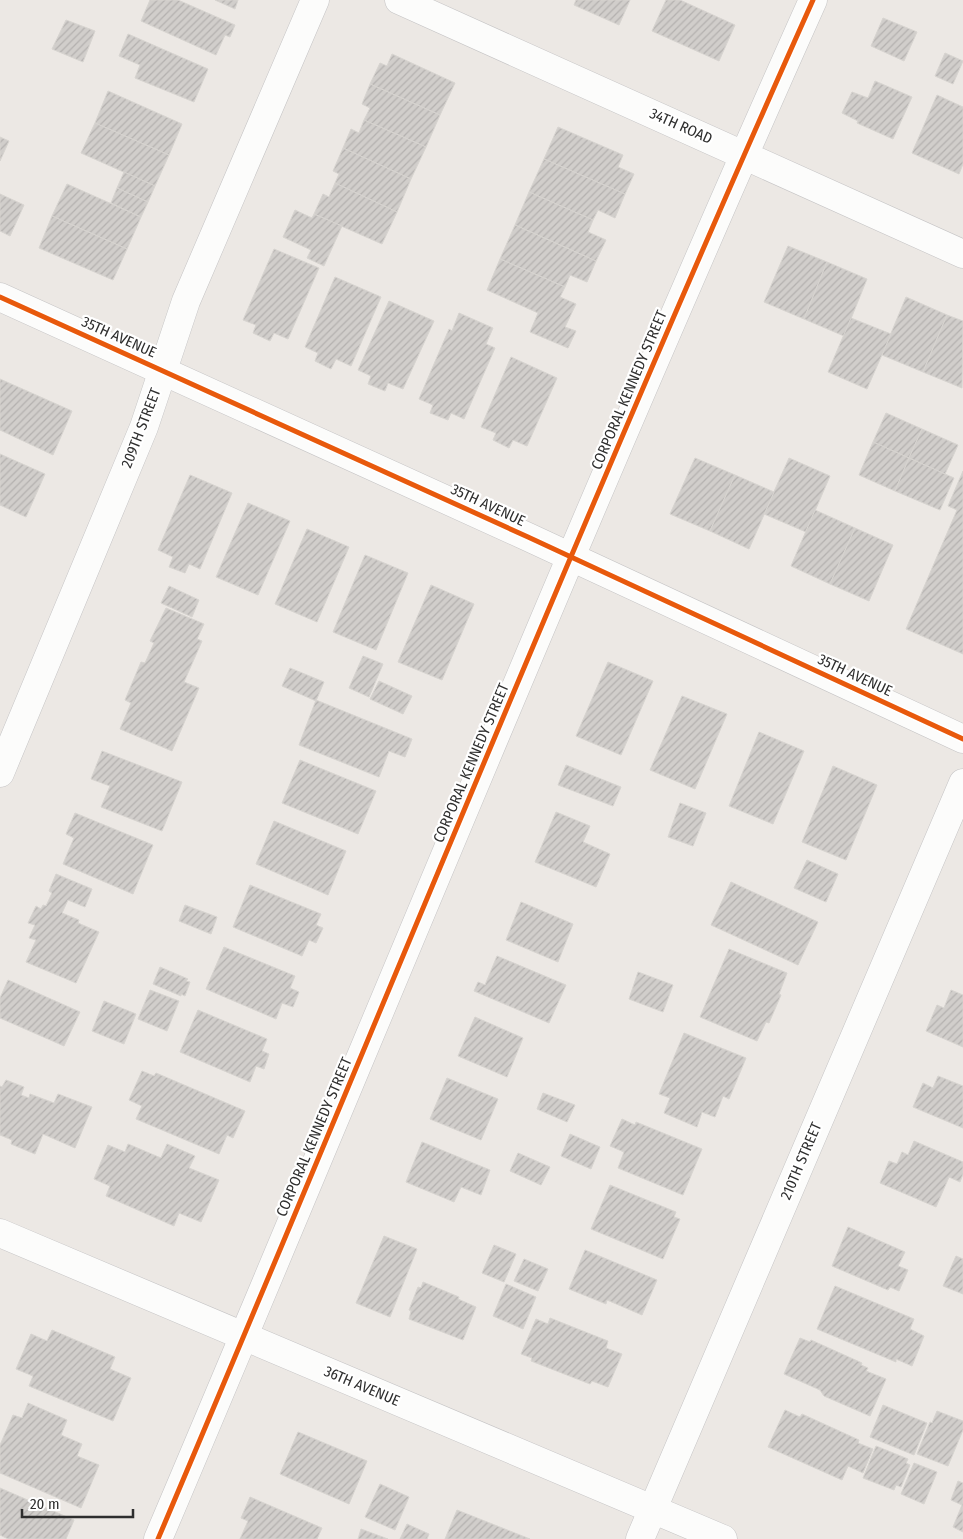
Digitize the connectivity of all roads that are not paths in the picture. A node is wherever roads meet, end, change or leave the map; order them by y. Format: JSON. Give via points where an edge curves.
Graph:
{"nodes":[{"id":1,"x":315,"y":0,"type":"edge"},
{"id":2,"x":399,"y":0,"type":"edge"},
{"id":3,"x":813,"y":0,"type":"edge"},
{"id":4,"x":744,"y":154,"type":"junction"},
{"id":5,"x":963,"y":254,"type":"edge"},
{"id":6,"x":0,"y":297,"type":"edge"},
{"id":7,"x":163,"y":370,"type":"junction"},
{"id":8,"x":571,"y":557,"type":"junction"},
{"id":9,"x":963,"y":739,"type":"edge"},
{"id":10,"x":0,"y":772,"type":"edge"},
{"id":11,"x":963,"y":783,"type":"edge"},
{"id":12,"x":0,"y":1233,"type":"edge"},
{"id":13,"x":245,"y":1336,"type":"junction"},
{"id":14,"x":653,"y":1510,"type":"junction"},
{"id":15,"x":158,"y":1539,"type":"edge"},
{"id":16,"x":640,"y":1539,"type":"edge"},
{"id":17,"x":723,"y":1539,"type":"edge"}],
"edges":[{"from":1,"to":7,"type":"street","name":"209TH STREET","via":[[186,301]]},
{"from":2,"to":4,"type":"street","name":"34TH ROAD"},
{"from":3,"to":4,"type":"street","name":"CORPORAL KENNEDY STREET"},
{"from":4,"to":5,"type":"street","name":"34TH ROAD"},
{"from":4,"to":8,"type":"street","name":"CORPORAL KENNEDY STREET"},
{"from":6,"to":7,"type":"street","name":"35TH AVENUE"},
{"from":7,"to":8,"type":"street","name":"35TH AVENUE"},
{"from":7,"to":10,"type":"street","name":"209TH STREET","via":[[144,427]]},
{"from":8,"to":9,"type":"street","name":"35TH AVENUE"},
{"from":8,"to":13,"type":"street","name":"CORPORAL KENNEDY STREET"},
{"from":11,"to":14,"type":"street","name":"210TH STREET"},
{"from":12,"to":13,"type":"street","name":"36TH AVENUE"},
{"from":13,"to":14,"type":"street","name":"36TH AVENUE"},
{"from":13,"to":15,"type":"street","name":"CORPORAL KENNEDY STREET"},
{"from":14,"to":16,"type":"street","name":"210TH STREET"},
{"from":14,"to":17,"type":"street","name":"36TH AVENUE"}]}
